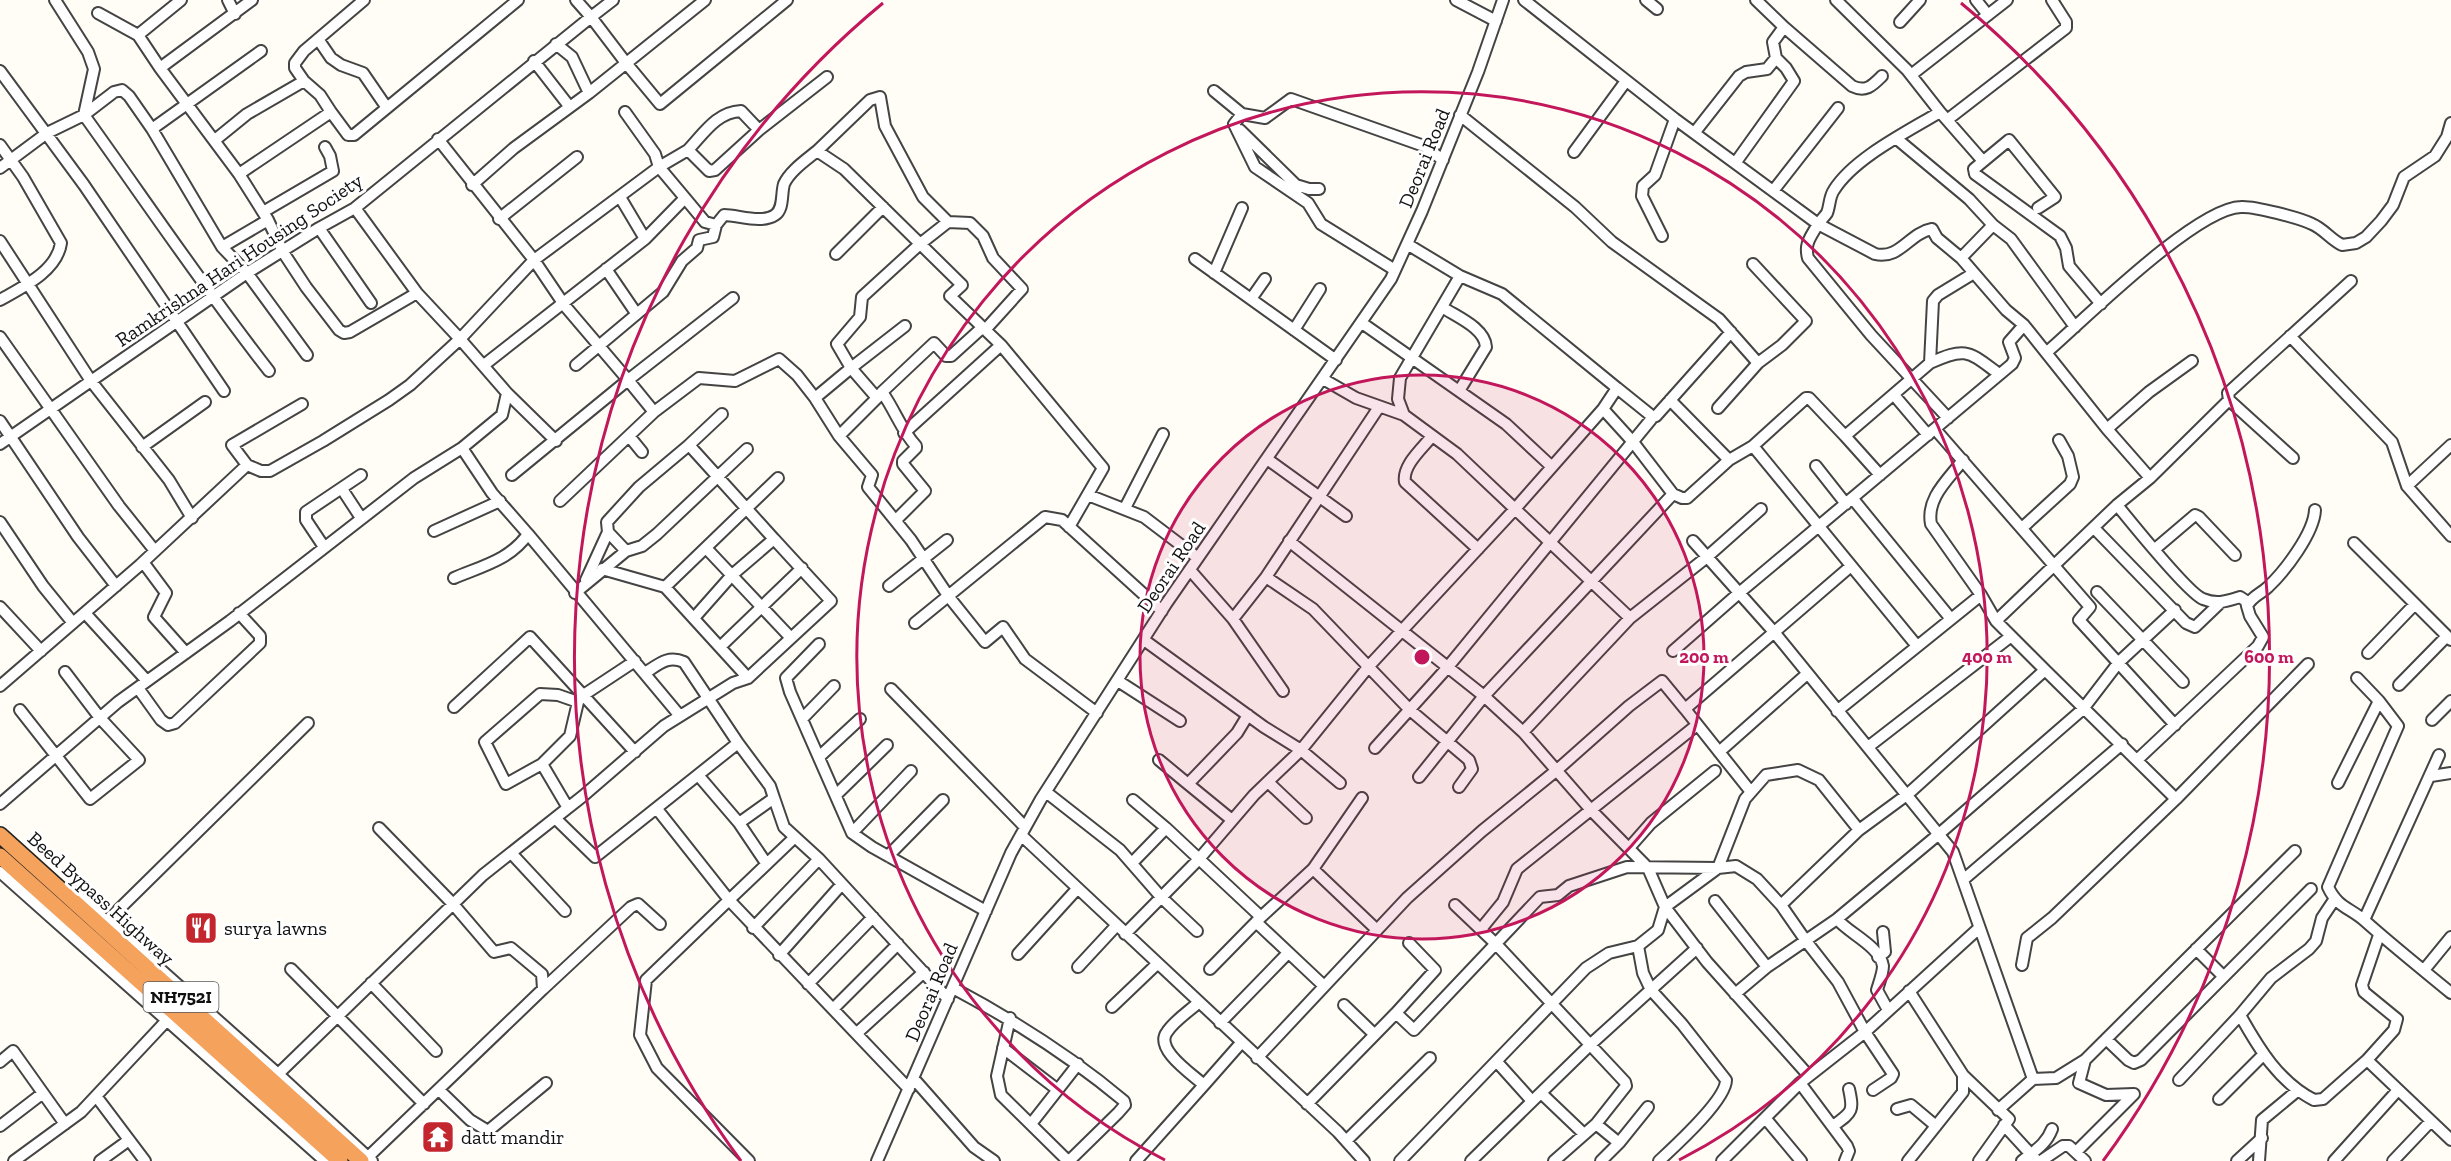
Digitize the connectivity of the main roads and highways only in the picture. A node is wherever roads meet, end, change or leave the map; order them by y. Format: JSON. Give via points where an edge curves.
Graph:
{"nodes":[{"id":1,"x":0,"y":835,"type":"edge"},
{"id":2,"x":0,"y":856,"type":"edge"},
{"id":3,"x":367,"y":1160,"type":"edge"},
{"id":4,"x":340,"y":1161,"type":"edge"}],
"edges":[{"from":1,"to":3,"type":"highway","name":"Beed Bypass Highway","number":"NH752I","via":[[104,923]]},
{"from":2,"to":4,"type":"highway","name":"Beed Bypass Highway","number":"NH752I","via":[[170,1016]]}]}
